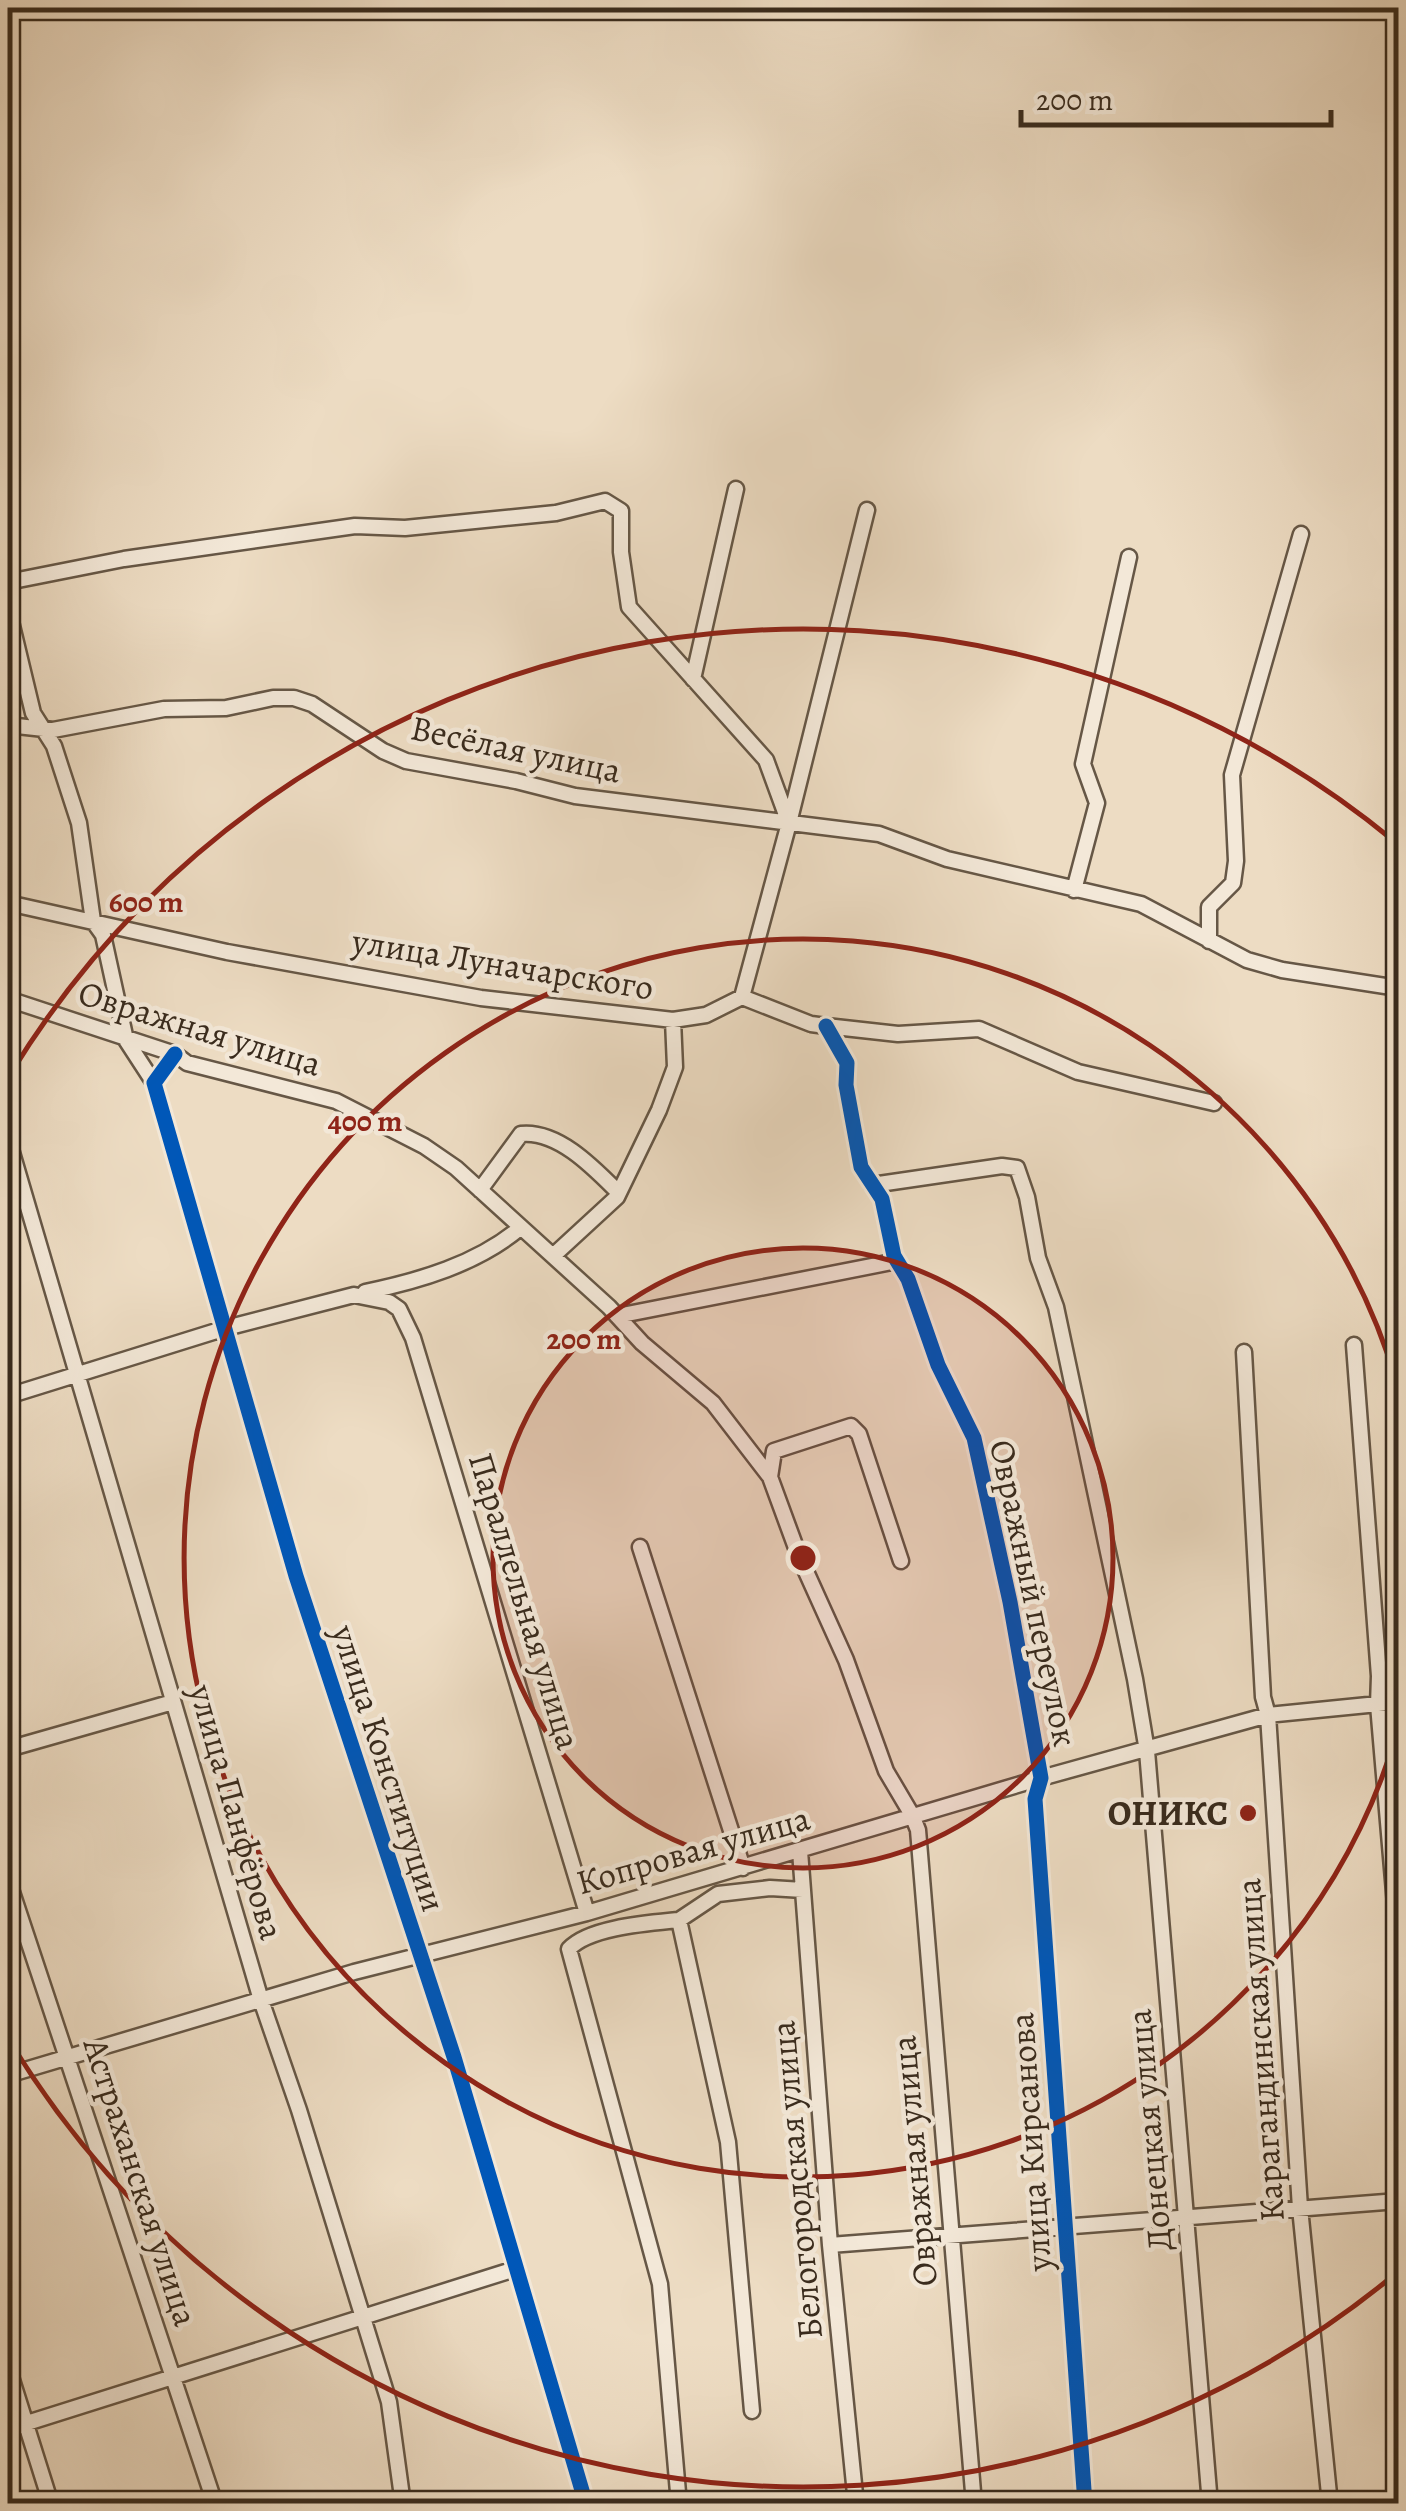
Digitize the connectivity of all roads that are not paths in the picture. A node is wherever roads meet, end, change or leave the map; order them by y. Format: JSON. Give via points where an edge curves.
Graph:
{"nodes":[{"id":1,"x":736,"y":489,"type":"dead end"},
{"id":2,"x":867,"y":510,"type":"dead end"},
{"id":3,"x":1301,"y":534,"type":"dead end"},
{"id":4,"x":1129,"y":557,"type":"dead end"},
{"id":5,"x":8,"y":582,"type":"edge"},
{"id":6,"x":8,"y":610,"type":"edge"},
{"id":7,"x":693,"y":679,"type":"junction"},
{"id":8,"x":8,"y":725,"type":"edge"},
{"id":9,"x":42,"y":727,"type":"junction"},
{"id":10,"x":789,"y":823,"type":"junction"},
{"id":11,"x":1074,"y":890,"type":"junction"},
{"id":12,"x":8,"y":903,"type":"edge"},
{"id":13,"x":93,"y":921,"type":"junction"},
{"id":14,"x":1209,"y":942,"type":"junction"},
{"id":15,"x":1398,"y":988,"type":"edge"},
{"id":16,"x":742,"y":997,"type":"junction"},
{"id":17,"x":8,"y":999,"type":"edge"},
{"id":18,"x":673,"y":1020,"type":"junction"},
{"id":19,"x":826,"y":1026,"type":"junction"},
{"id":20,"x":126,"y":1040,"type":"junction"},
{"id":21,"x":175,"y":1054,"type":"junction"},
{"id":22,"x":154,"y":1083,"type":"junction"},
{"id":23,"x":1214,"y":1102,"type":"dead end"},
{"id":24,"x":8,"y":1139,"type":"edge"},
{"id":25,"x":872,"y":1185,"type":"junction"},
{"id":26,"x":480,"y":1190,"type":"junction"},
{"id":27,"x":618,"y":1192,"type":"junction"},
{"id":28,"x":520,"y":1228,"type":"junction"},
{"id":29,"x":554,"y":1255,"type":"junction"},
{"id":30,"x":896,"y":1258,"type":"junction"},
{"id":31,"x":354,"y":1295,"type":"junction"},
{"id":32,"x":618,"y":1316,"type":"junction"},
{"id":33,"x":226,"y":1328,"type":"junction"},
{"id":34,"x":1354,"y":1345,"type":"dead end"},
{"id":35,"x":1244,"y":1352,"type":"dead end"},
{"id":36,"x":76,"y":1375,"type":"junction"},
{"id":37,"x":8,"y":1396,"type":"edge"},
{"id":38,"x":770,"y":1477,"type":"junction"},
{"id":39,"x":640,"y":1548,"type":"dead end"},
{"id":40,"x":901,"y":1561,"type":"dead end"},
{"id":41,"x":173,"y":1702,"type":"junction"},
{"id":42,"x":1398,"y":1702,"type":"edge"},
{"id":43,"x":1378,"y":1704,"type":"junction"},
{"id":44,"x":1268,"y":1716,"type":"junction"},
{"id":45,"x":8,"y":1749,"type":"edge"},
{"id":46,"x":1147,"y":1751,"type":"junction"},
{"id":47,"x":1041,"y":1778,"type":"junction"},
{"id":48,"x":912,"y":1815,"type":"junction"},
{"id":49,"x":800,"y":1851,"type":"junction"},
{"id":50,"x":743,"y":1868,"type":"junction"},
{"id":51,"x":8,"y":1880,"type":"edge"},
{"id":52,"x":804,"y":1890,"type":"junction"},
{"id":53,"x":586,"y":1913,"type":"junction"},
{"id":54,"x":679,"y":1920,"type":"junction"},
{"id":55,"x":1398,"y":1939,"type":"edge"},
{"id":56,"x":418,"y":1957,"type":"junction"},
{"id":57,"x":261,"y":2000,"type":"junction"},
{"id":58,"x":68,"y":2056,"type":"junction"},
{"id":59,"x":8,"y":2075,"type":"edge"},
{"id":60,"x":1398,"y":2201,"type":"edge"},
{"id":61,"x":1300,"y":2208,"type":"junction"},
{"id":62,"x":1187,"y":2219,"type":"junction"},
{"id":63,"x":1067,"y":2228,"type":"junction"},
{"id":64,"x":950,"y":2236,"type":"junction"},
{"id":65,"x":830,"y":2245,"type":"junction"},
{"id":66,"x":515,"y":2269,"type":"junction"},
{"id":67,"x":364,"y":2317,"type":"junction"},
{"id":68,"x":8,"y":2368,"type":"edge"},
{"id":69,"x":173,"y":2378,"type":"junction"},
{"id":70,"x":752,"y":2411,"type":"dead end"},
{"id":71,"x":26,"y":2424,"type":"junction"},
{"id":72,"x":8,"y":2430,"type":"edge"},
{"id":73,"x":51,"y":2504,"type":"edge"},
{"id":74,"x":215,"y":2504,"type":"edge"},
{"id":75,"x":403,"y":2504,"type":"edge"},
{"id":76,"x":586,"y":2504,"type":"edge"},
{"id":77,"x":679,"y":2504,"type":"edge"},
{"id":78,"x":856,"y":2504,"type":"edge"},
{"id":79,"x":974,"y":2504,"type":"edge"},
{"id":80,"x":1085,"y":2504,"type":"edge"},
{"id":81,"x":1210,"y":2504,"type":"edge"},
{"id":82,"x":1330,"y":2504,"type":"edge"}],
"edges":[{"from":1,"to":7,"type":"street"},
{"from":2,"to":10,"type":"street"},
{"from":3,"to":14,"type":"street","via":[[1232,774],[1233,883],[1209,906]]},
{"from":4,"to":11,"type":"street","via":[[1083,764],[1098,803]]},
{"from":5,"to":7,"type":"street","via":[[355,526],[405,528],[605,501],[622,512],[629,607]]},
{"from":6,"to":9,"type":"street"},
{"from":7,"to":10,"type":"street","via":[[766,760]]},
{"from":8,"to":9,"type":"street","name":"Весёлая улица"},
{"from":9,"to":10,"type":"street","name":"Весёлая улица","via":[[294,698],[406,761],[575,796]]},
{"from":9,"to":13,"type":"street","via":[[79,823]]},
{"from":10,"to":11,"type":"street","via":[[879,834],[947,859]]},
{"from":10,"to":16,"type":"street"},
{"from":11,"to":14,"type":"street","via":[[1141,904]]},
{"from":12,"to":13,"type":"street","name":"улица Луначарского"},
{"from":13,"to":18,"type":"street","name":"улица Луначарского","via":[[481,998]]},
{"from":13,"to":20,"type":"street"},
{"from":14,"to":15,"type":"street","via":[[1282,970]]},
{"from":16,"to":18,"type":"street","name":"улица Луначарского","via":[[706,1015]]},
{"from":16,"to":19,"type":"street"},
{"from":17,"to":20,"type":"street","name":"Овражная улица"},
{"from":18,"to":27,"type":"street","via":[[674,1067]]},
{"from":19,"to":23,"type":"street","via":[[898,1034],[978,1030],[1078,1072]]},
{"from":19,"to":25,"type":"street","name":"Овражный переулок","via":[[847,1063],[861,1167]]},
{"from":20,"to":21,"type":"street","name":"Овражная улица"},
{"from":20,"to":22,"type":"street","name":"улица Конституции"},
{"from":21,"to":22,"type":"street"},
{"from":21,"to":26,"type":"street","name":"Овражная улица","via":[[187,1063],[336,1101],[456,1168]]},
{"from":22,"to":33,"type":"street","name":"улица Конституции"},
{"from":24,"to":36,"type":"street","name":"улица Панфёрова"},
{"from":25,"to":30,"type":"street","name":"Овражный переулок","via":[[882,1199]]},
{"from":25,"to":46,"type":"street","name":"Донецкая улица","via":[[1017,1168],[1056,1307]]},
{"from":26,"to":27,"type":"street","via":[[521,1134],[536,1132],[585,1160]]},
{"from":26,"to":28,"type":"street","name":"Овражная улица"},
{"from":27,"to":29,"type":"street"},
{"from":28,"to":29,"type":"street","name":"Овражная улица"},
{"from":28,"to":31,"type":"street","via":[[492,1250],[452,1267]]},
{"from":29,"to":32,"type":"street","name":"Овражная улица"},
{"from":30,"to":32,"type":"street"},
{"from":30,"to":47,"type":"street","name":"Овражный переулок","via":[[974,1438]]},
{"from":31,"to":33,"type":"street"},
{"from":31,"to":53,"type":"street","name":"Параллельная улица","via":[[399,1309],[413,1338]]},
{"from":32,"to":38,"type":"street","name":"Овражная улица","via":[[714,1403]]},
{"from":33,"to":36,"type":"street"},
{"from":33,"to":56,"type":"street","name":"улица Конституции","via":[[296,1576]]},
{"from":34,"to":43,"type":"street"},
{"from":35,"to":44,"type":"street","name":"Карагандинская улица"},
{"from":36,"to":37,"type":"street"},
{"from":36,"to":41,"type":"street","name":"улица Панфёрова"},
{"from":38,"to":40,"type":"street","via":[[774,1451],[851,1426]]},
{"from":38,"to":48,"type":"street","name":"Овражная улица","via":[[886,1771]]},
{"from":39,"to":50,"type":"street"},
{"from":41,"to":45,"type":"street"},
{"from":41,"to":57,"type":"street","name":"улица Панфёрова"},
{"from":42,"to":43,"type":"street","name":"Копровая улица"},
{"from":43,"to":44,"type":"street","name":"Копровая улица"},
{"from":43,"to":55,"type":"street"},
{"from":44,"to":46,"type":"street","name":"Копровая улица"},
{"from":44,"to":61,"type":"street","name":"Карагандинская улица"},
{"from":46,"to":47,"type":"street","name":"Копровая улица"},
{"from":46,"to":62,"type":"street","name":"Донецкая улица"},
{"from":47,"to":48,"type":"street","name":"Копровая улица"},
{"from":47,"to":63,"type":"street","name":"улица Кирсанова","via":[[1035,1799]]},
{"from":48,"to":49,"type":"street","name":"Копровая улица"},
{"from":48,"to":64,"type":"street","name":"Овражная улица"},
{"from":49,"to":50,"type":"street","name":"Копровая улица"},
{"from":49,"to":52,"type":"street","name":"Белогородская улица"},
{"from":50,"to":53,"type":"street","name":"Копровая улица"},
{"from":51,"to":58,"type":"street","name":"Астраханская улица"},
{"from":52,"to":54,"type":"street","via":[[718,1894]]},
{"from":52,"to":65,"type":"street","name":"Белогородская улица"},
{"from":53,"to":56,"type":"street","name":"Копровая улица"},
{"from":54,"to":70,"type":"street","via":[[728,2142]]},
{"from":54,"to":77,"type":"street","via":[[590,1936],[570,1949],[660,2284]]},
{"from":56,"to":57,"type":"street","name":"Копровая улица"},
{"from":56,"to":66,"type":"street","name":"улица Конституции"},
{"from":57,"to":58,"type":"street","name":"Копровая улица"},
{"from":57,"to":67,"type":"street","name":"улица Панфёрова"},
{"from":58,"to":59,"type":"street","name":"Копровая улица"},
{"from":58,"to":69,"type":"street","name":"Астраханская улица"},
{"from":60,"to":61,"type":"street"},
{"from":61,"to":62,"type":"street"},
{"from":61,"to":82,"type":"street","name":"Карагандинская улица"},
{"from":62,"to":63,"type":"street"},
{"from":62,"to":81,"type":"street","name":"Донецкая улица"},
{"from":63,"to":64,"type":"street"},
{"from":63,"to":80,"type":"street","name":"улица Кирсанова"},
{"from":64,"to":65,"type":"street"},
{"from":64,"to":79,"type":"street","name":"Овражная улица"},
{"from":65,"to":78,"type":"street","name":"Белогородская улица"},
{"from":66,"to":67,"type":"street"},
{"from":66,"to":76,"type":"street","name":"улица Конституции"},
{"from":67,"to":69,"type":"street"},
{"from":67,"to":75,"type":"street","name":"улица Панфёрова","via":[[389,2402]]},
{"from":68,"to":71,"type":"street"},
{"from":69,"to":71,"type":"street"},
{"from":69,"to":74,"type":"street","name":"Астраханская улица"},
{"from":71,"to":72,"type":"street"},
{"from":71,"to":73,"type":"street"}]}
